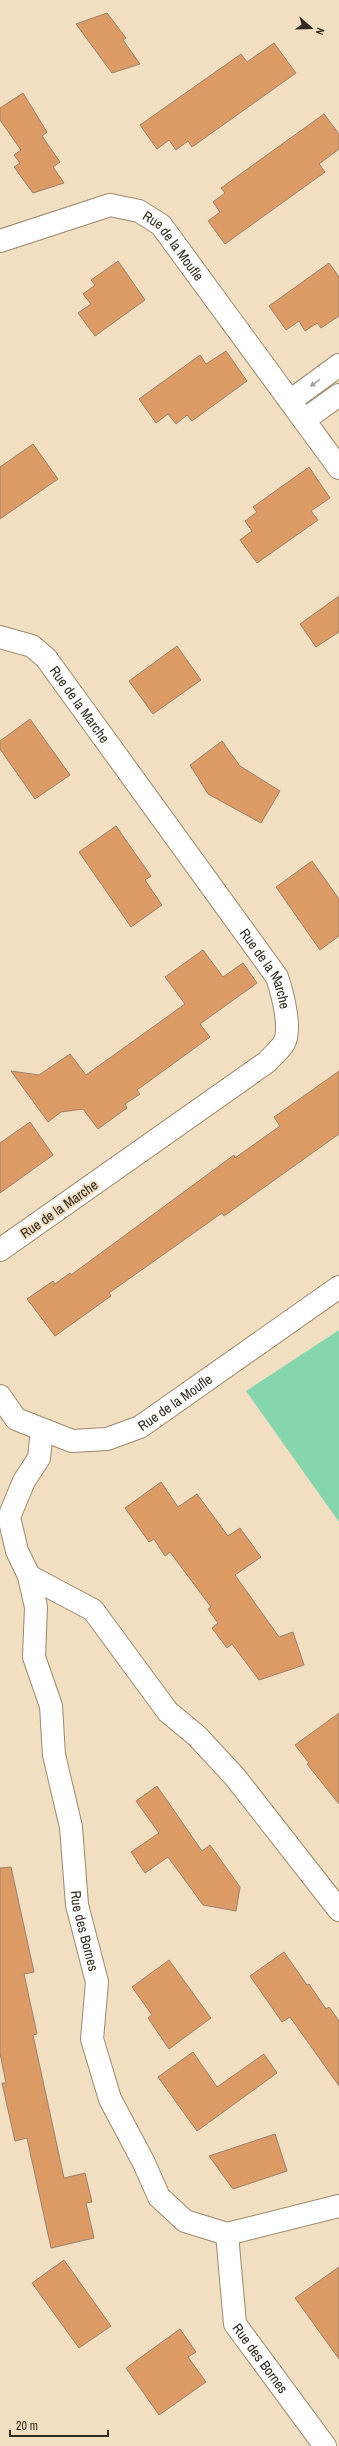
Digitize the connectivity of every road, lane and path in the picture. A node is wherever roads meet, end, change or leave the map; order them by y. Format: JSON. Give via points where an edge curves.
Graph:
{"nodes":[{"id":1,"x":0,"y":242,"type":"edge"},
{"id":2,"x":339,"y":365,"type":"edge"},
{"id":3,"x":339,"y":395,"type":"edge"},
{"id":4,"x":290,"y":401,"type":"junction"},
{"id":5,"x":304,"y":420,"type":"junction"},
{"id":6,"x":339,"y":468,"type":"edge"},
{"id":7,"x":0,"y":637,"type":"edge"},
{"id":8,"x":0,"y":1250,"type":"edge"},
{"id":9,"x":339,"y":1287,"type":"edge"},
{"id":10,"x":0,"y":1396,"type":"edge"},
{"id":11,"x":42,"y":1430,"type":"junction"},
{"id":12,"x":29,"y":1576,"type":"junction"},
{"id":13,"x":339,"y":1910,"type":"edge"},
{"id":14,"x":339,"y":2206,"type":"edge"},
{"id":15,"x":226,"y":2234,"type":"junction"},
{"id":16,"x":325,"y":2446,"type":"edge"}],
"edges":[{"from":1,"to":4,"type":"street","name":"Rue de la Moufle","via":[[110,205],[139,210],[161,225]]},
{"from":2,"to":4,"type":"street","one_way":true},
{"from":3,"to":5,"type":"street"},
{"from":4,"to":5,"type":"street","name":"Rue de la Moufle"},
{"from":5,"to":6,"type":"street","name":"Rue de la Moufle"},
{"from":7,"to":8,"type":"street","name":"Rue de la Marche","via":[[32,646],[46,658],[277,977],[285,1000],[286,1022],[285,1042],[267,1062]]},
{"from":9,"to":11,"type":"street","name":"Rue de la Moufle","via":[[140,1427],[107,1439],[72,1441]]},
{"from":10,"to":11,"type":"street","name":"Rue de la Moufle","via":[[16,1419]]},
{"from":11,"to":12,"type":"street","name":"Rue des Bornes","via":[[39,1458],[24,1482],[9,1517],[17,1551]]},
{"from":12,"to":13,"type":"street","via":[[93,1610],[168,1712],[197,1736],[235,1777]]},
{"from":12,"to":15,"type":"street","name":"Rue des Bornes","via":[[36,1608],[34,1656],[52,1706],[54,1754],[71,1827],[77,1905],[97,1982],[92,2039],[110,2099],[159,2197],[184,2221]]},
{"from":14,"to":15,"type":"street"},
{"from":15,"to":16,"type":"street","name":"Rue des Bornes","via":[[235,2324]]}]}
